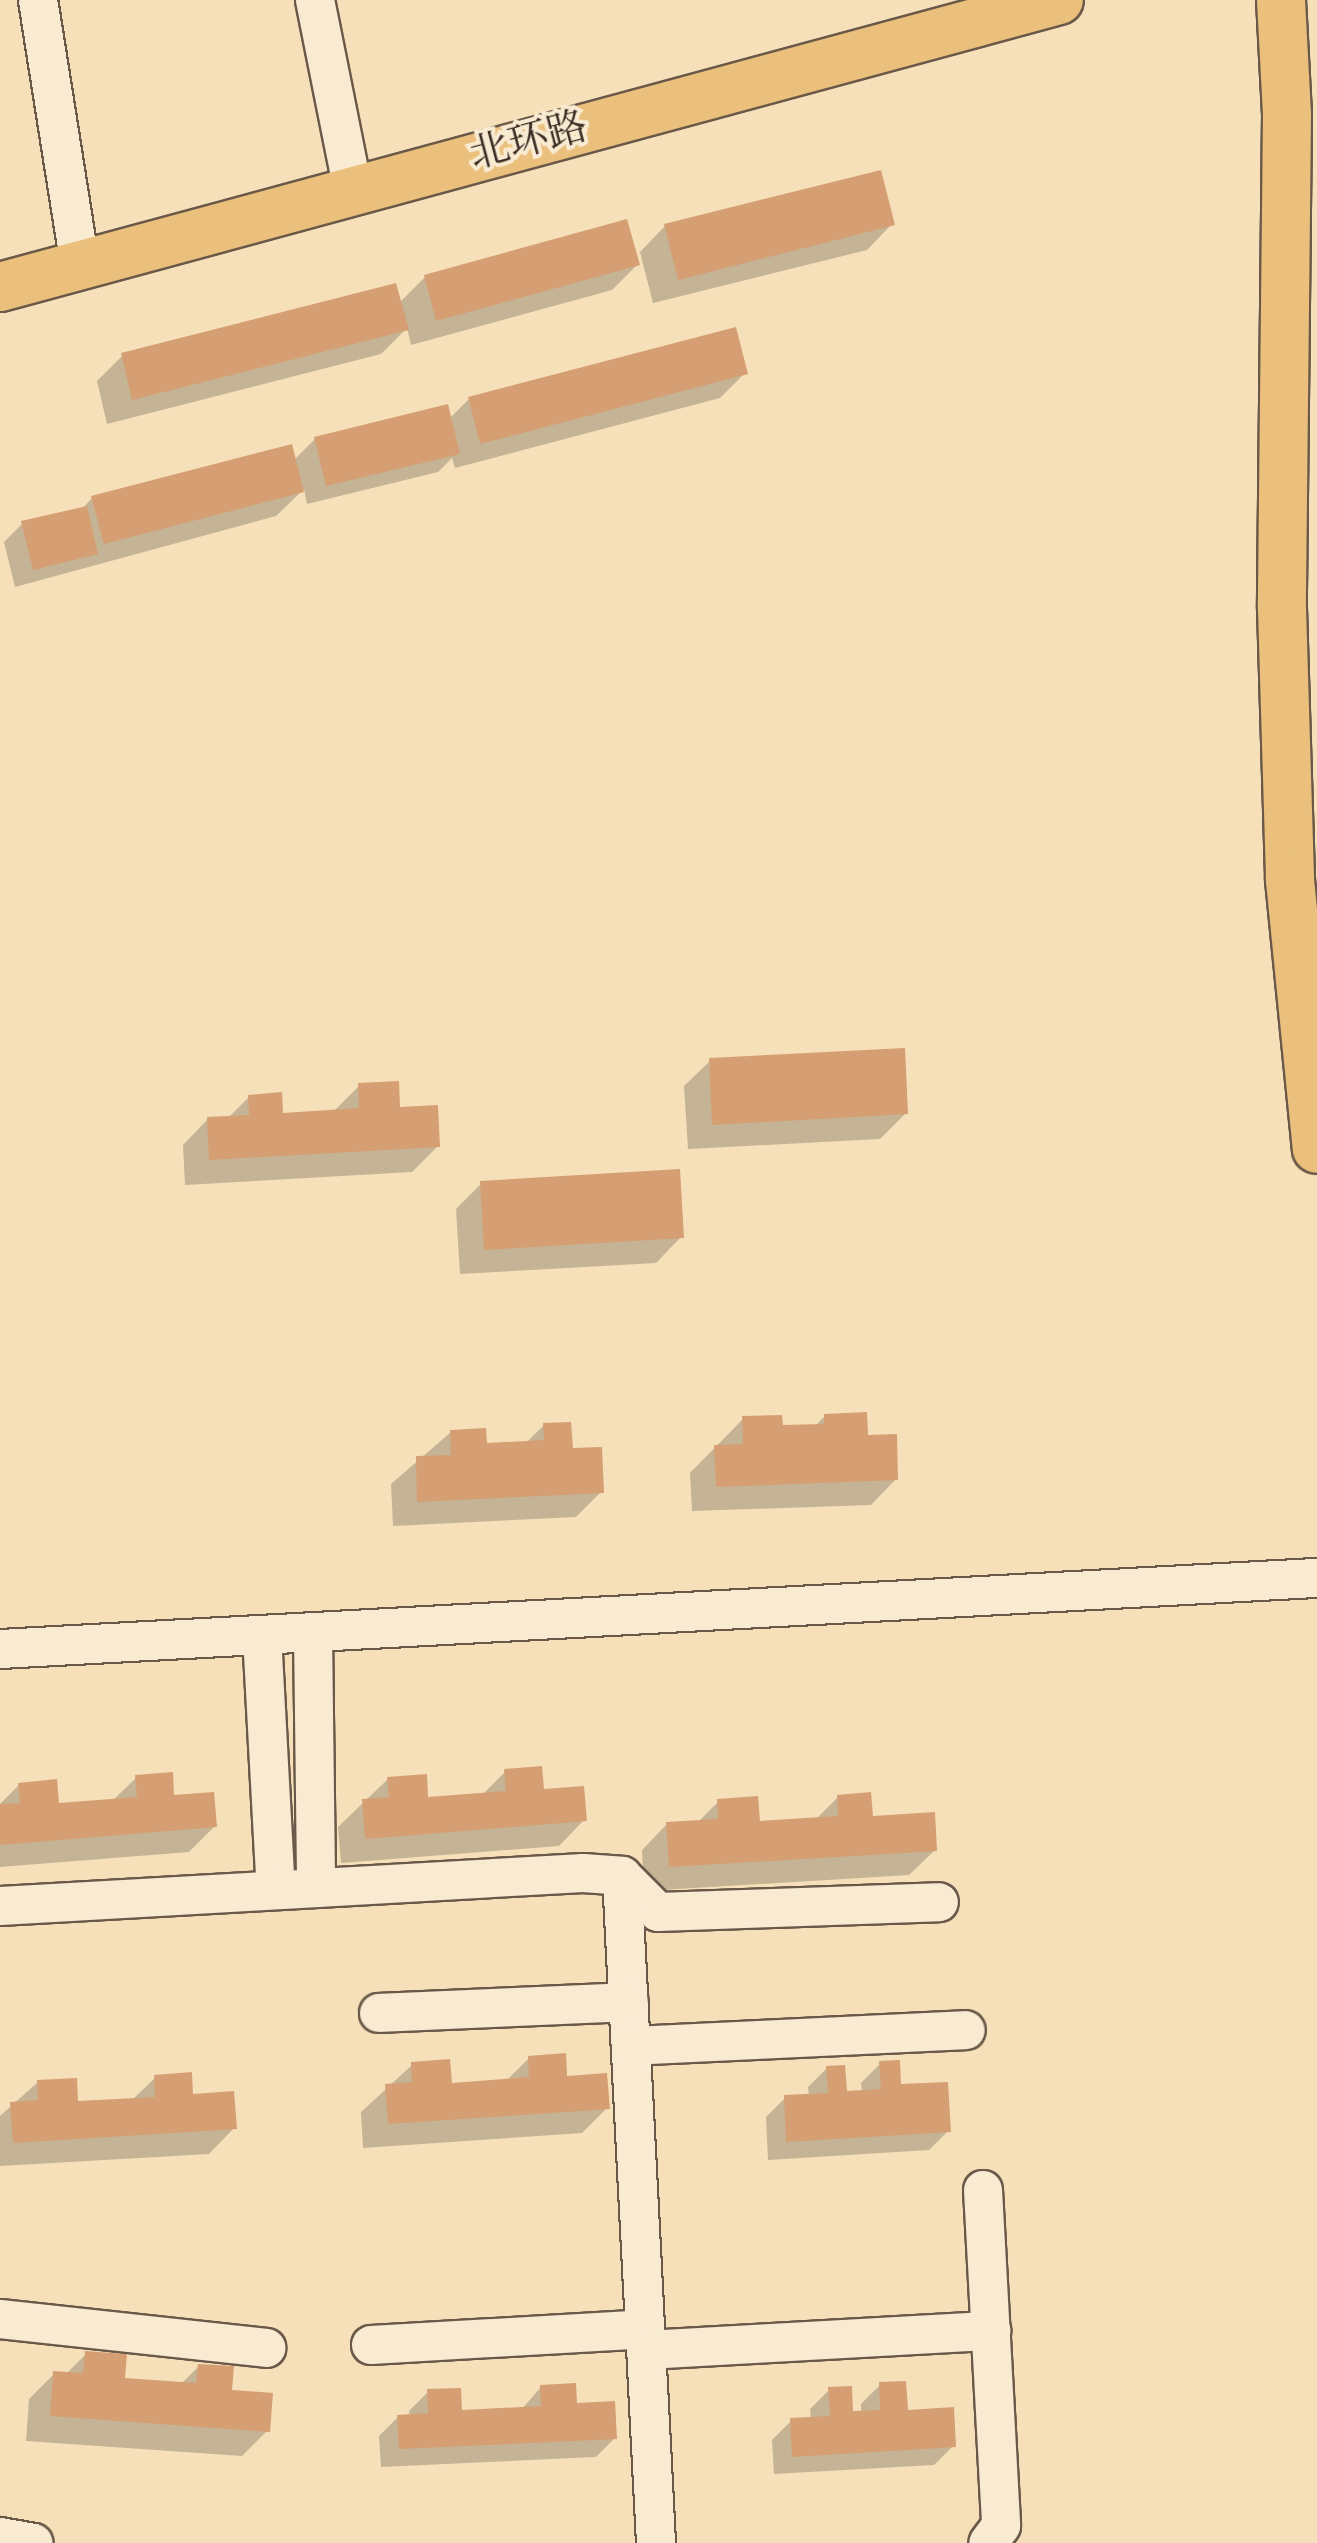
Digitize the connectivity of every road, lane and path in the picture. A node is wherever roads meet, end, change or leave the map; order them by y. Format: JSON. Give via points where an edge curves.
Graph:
{"nodes":[{"id":1,"x":38,"y":0,"type":"edge"},
{"id":2,"x":315,"y":0,"type":"edge"},
{"id":3,"x":1059,"y":0,"type":"edge"},
{"id":4,"x":1282,"y":0,"type":"edge"},
{"id":5,"x":354,"y":191,"type":"junction"},
{"id":6,"x":80,"y":265,"type":"junction"},
{"id":7,"x":0,"y":287,"type":"edge"},
{"id":8,"x":1317,"y":1150,"type":"edge"},
{"id":9,"x":1317,"y":1578,"type":"edge"},
{"id":10,"x":314,"y":1632,"type":"junction"},
{"id":11,"x":262,"y":1635,"type":"junction"},
{"id":12,"x":0,"y":1649,"type":"edge"},
{"id":13,"x":622,"y":1876,"type":"junction"},
{"id":14,"x":316,"y":1888,"type":"junction"},
{"id":15,"x":276,"y":1890,"type":"junction"},
{"id":16,"x":939,"y":1902,"type":"dead end"},
{"id":17,"x":0,"y":1906,"type":"edge"},
{"id":18,"x":628,"y":2002,"type":"junction"},
{"id":19,"x":379,"y":2013,"type":"dead end"},
{"id":20,"x":966,"y":2030,"type":"dead end"},
{"id":21,"x":631,"y":2046,"type":"junction"},
{"id":22,"x":984,"y":2190,"type":"dead end"},
{"id":23,"x":0,"y":2319,"type":"edge"},
{"id":24,"x":991,"y":2331,"type":"junction"},
{"id":25,"x":646,"y":2340,"type":"junction"},
{"id":26,"x":371,"y":2345,"type":"dead end"},
{"id":27,"x":266,"y":2348,"type":"dead end"},
{"id":28,"x":0,"y":2537,"type":"edge"},
{"id":29,"x":33,"y":2543,"type":"edge"},
{"id":30,"x":656,"y":2543,"type":"edge"},
{"id":31,"x":988,"y":2543,"type":"edge"}],
"edges":[{"from":1,"to":6,"type":"street"},
{"from":2,"to":5,"type":"street"},
{"from":3,"to":5,"type":"main road","name":"北环路"},
{"from":4,"to":8,"type":"main road","via":[[1282,608],[1290,880]]},
{"from":5,"to":6,"type":"main road","name":"北环路"},
{"from":6,"to":7,"type":"main road","name":"北环路"},
{"from":9,"to":10,"type":"street"},
{"from":10,"to":11,"type":"street"},
{"from":10,"to":14,"type":"street"},
{"from":11,"to":12,"type":"street"},
{"from":11,"to":15,"type":"street"},
{"from":13,"to":14,"type":"street"},
{"from":13,"to":16,"type":"street","via":[[658,1912]]},
{"from":13,"to":18,"type":"street"},
{"from":14,"to":15,"type":"street"},
{"from":15,"to":17,"type":"street"},
{"from":18,"to":19,"type":"street"},
{"from":18,"to":21,"type":"street"},
{"from":20,"to":21,"type":"street"},
{"from":21,"to":25,"type":"street"},
{"from":22,"to":24,"type":"street"},
{"from":23,"to":27,"type":"street"},
{"from":24,"to":25,"type":"street"},
{"from":24,"to":31,"type":"street","via":[[1000,2526]]},
{"from":25,"to":26,"type":"street"},
{"from":25,"to":30,"type":"street"},
{"from":28,"to":29,"type":"street"}]}
